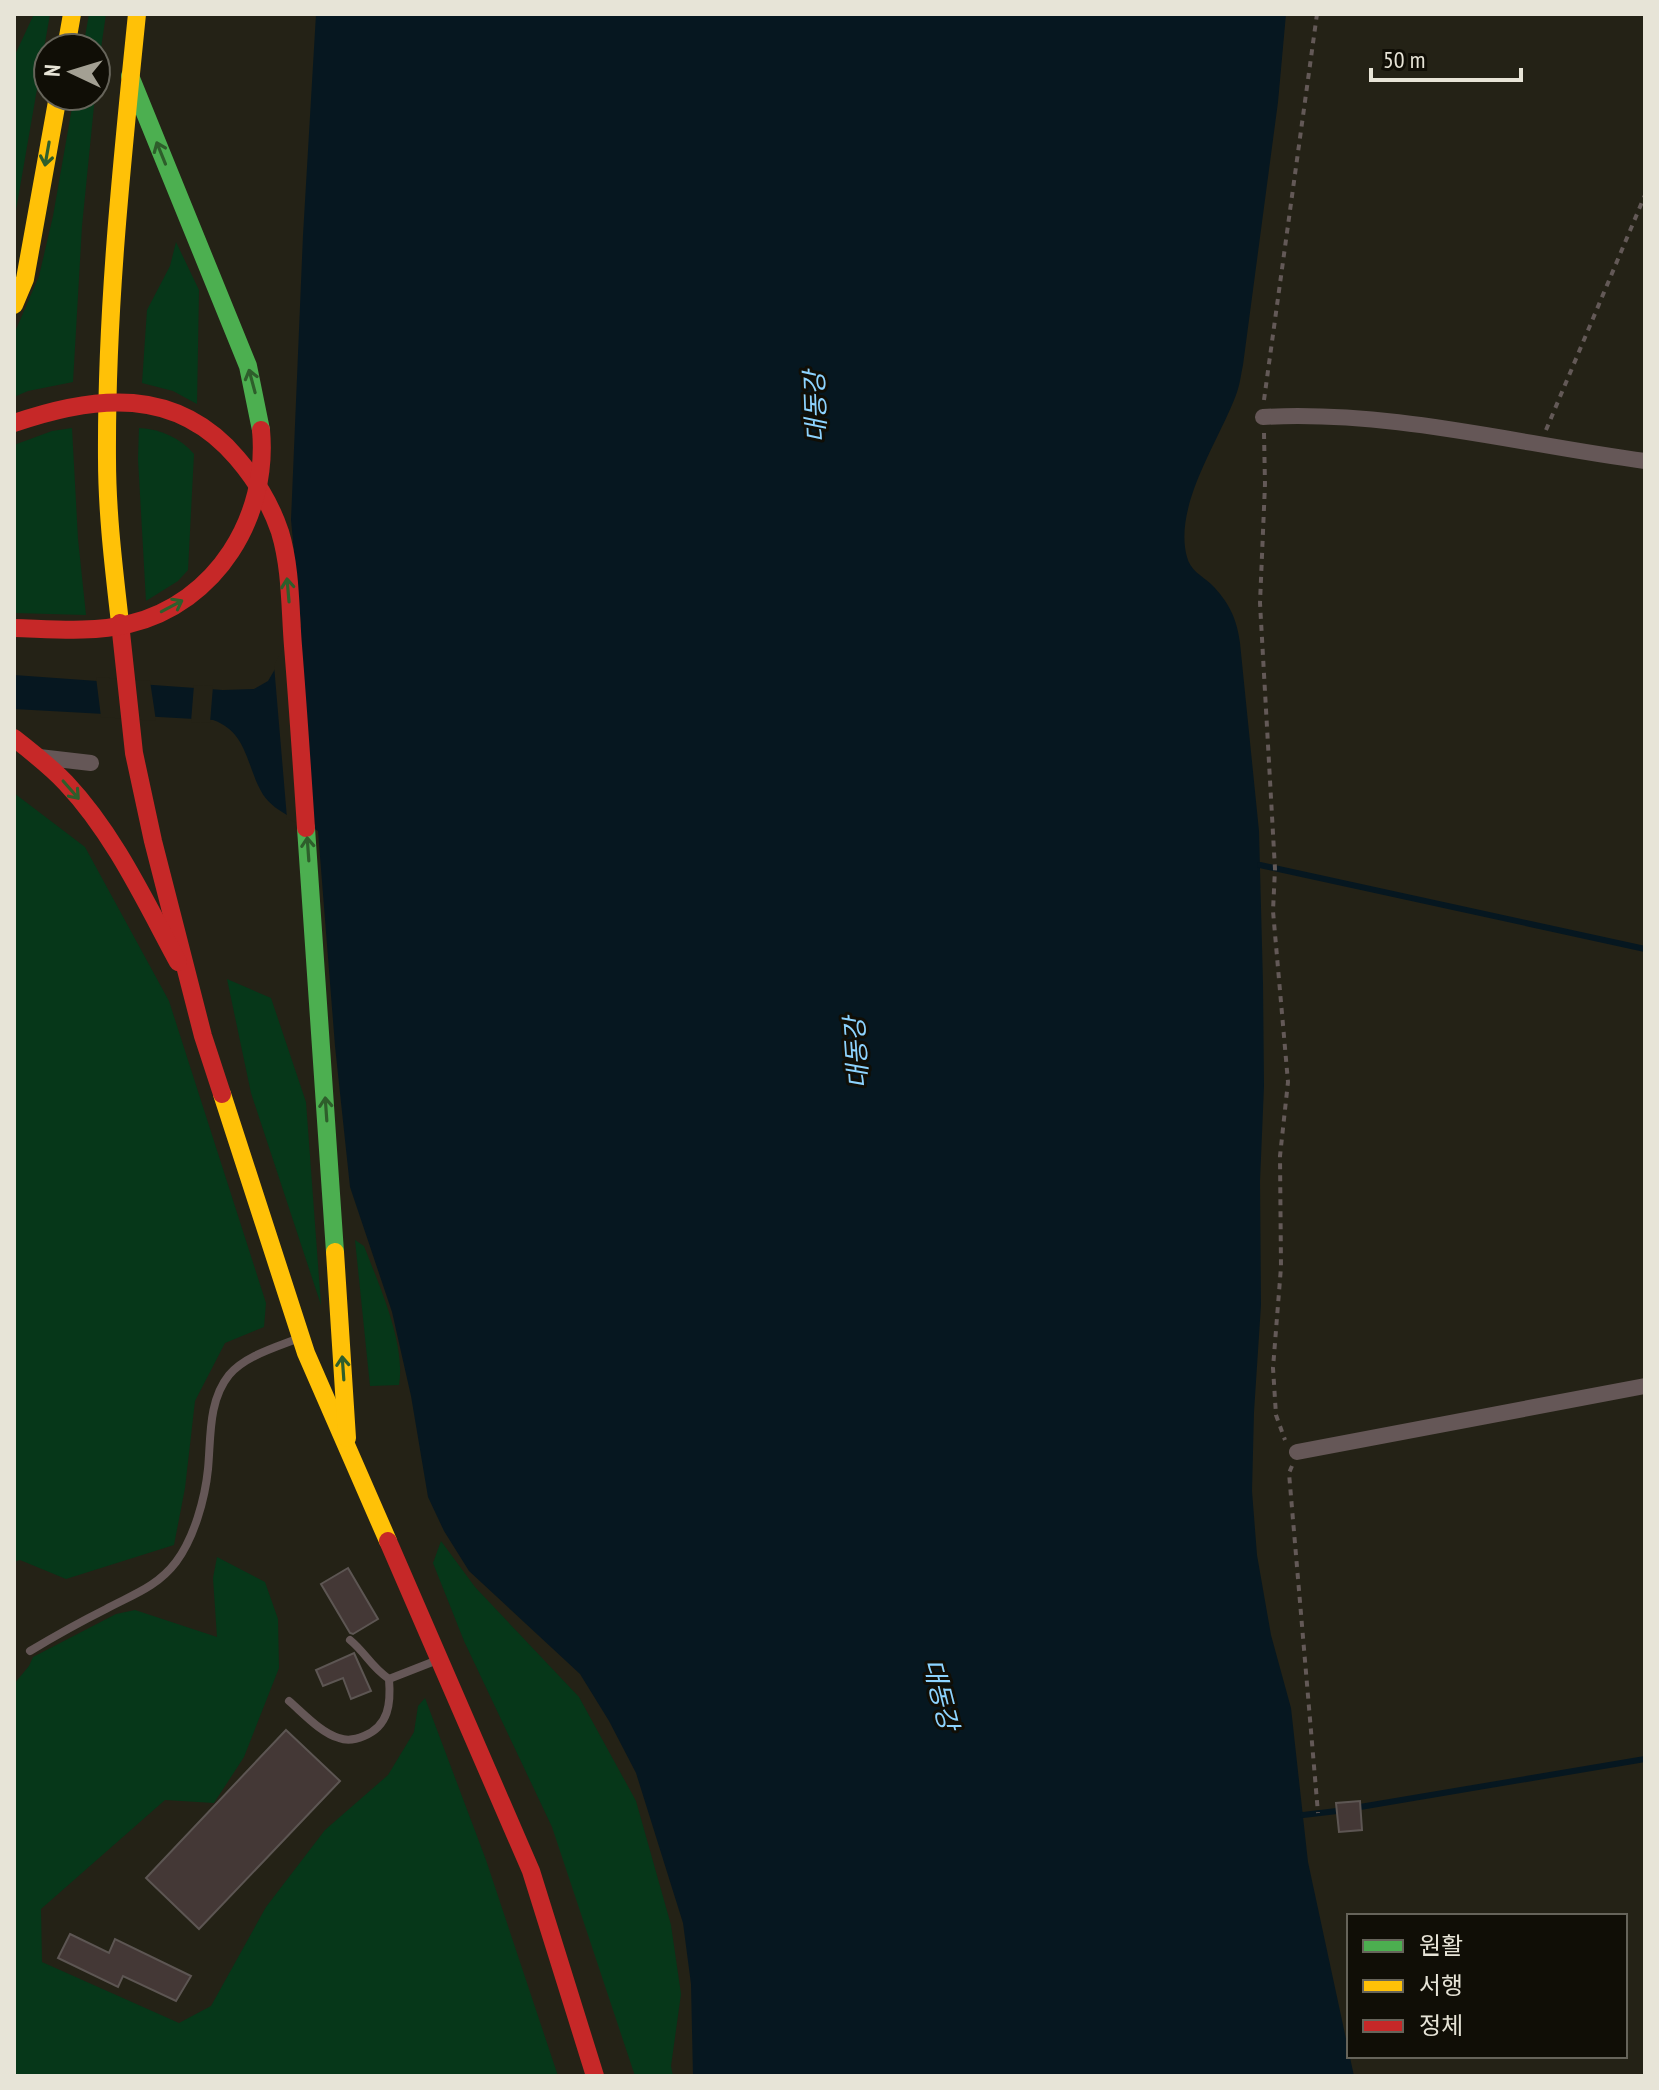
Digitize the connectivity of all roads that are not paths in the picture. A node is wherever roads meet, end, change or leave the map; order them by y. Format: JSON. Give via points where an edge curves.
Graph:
{"nodes":[{"id":1,"x":137,"y":14,"type":"edge"},
{"id":2,"x":130,"y":76,"type":"junction"},
{"id":3,"x":55,"y":112,"type":"edge"},
{"id":4,"x":14,"y":305,"type":"edge"},
{"id":5,"x":1263,"y":417,"type":"road end"},
{"id":6,"x":14,"y":423,"type":"edge"},
{"id":7,"x":1645,"y":461,"type":"edge"},
{"id":8,"x":14,"y":628,"type":"edge"},
{"id":9,"x":14,"y":738,"type":"edge"},
{"id":10,"x":14,"y":754,"type":"edge"},
{"id":11,"x":91,"y":763,"type":"dead end"},
{"id":12,"x":193,"y":991,"type":"junction"},
{"id":13,"x":303,"y":1345,"type":"junction"},
{"id":14,"x":1645,"y":1386,"type":"edge"},
{"id":15,"x":348,"y":1446,"type":"junction"},
{"id":16,"x":1295,"y":1458,"type":"road end"},
{"id":17,"x":350,"y":1640,"type":"dead end"},
{"id":18,"x":30,"y":1651,"type":"dead end"},
{"id":19,"x":440,"y":1659,"type":"junction"},
{"id":20,"x":389,"y":1679,"type":"junction"},
{"id":21,"x":289,"y":1701,"type":"dead end"},
{"id":22,"x":595,"y":2076,"type":"edge"}],
"edges":[{"from":1,"to":2,"type":"main road"},
{"from":8,"to":2,"type":"main road","one_way":true,"via":[[115,627],[180,602],[204,586],[239,539],[252,516],[262,472],[260,411],[248,366]]},
{"from":2,"to":12,"type":"main road","via":[[110,315],[111,540],[134,753]]},
{"from":3,"to":4,"type":"main road","one_way":true,"via":[[25,279]]},
{"from":5,"to":7,"type":"street","via":[[1379,419]]},
{"from":15,"to":6,"type":"main road","one_way":true,"via":[[289,590],[277,524],[255,481],[232,453],[181,413],[156,405],[101,403]]},
{"from":9,"to":12,"type":"main road","one_way":true,"via":[[49,765],[85,806],[137,887]]},
{"from":10,"to":11,"type":"street"},
{"from":12,"to":13,"type":"main road"},
{"from":13,"to":15,"type":"main road"},
{"from":13,"to":18,"type":"lane","via":[[249,1359],[223,1385],[212,1416],[203,1496],[178,1559],[167,1573],[134,1597]]},
{"from":14,"to":16,"type":"street"},
{"from":15,"to":19,"type":"main road"},
{"from":17,"to":20,"type":"lane"},
{"from":19,"to":20,"type":"lane"},
{"from":19,"to":22,"type":"main road","via":[[531,1871]]},
{"from":20,"to":21,"type":"lane","via":[[386,1716],[375,1732],[356,1739],[339,1738]]}]}
